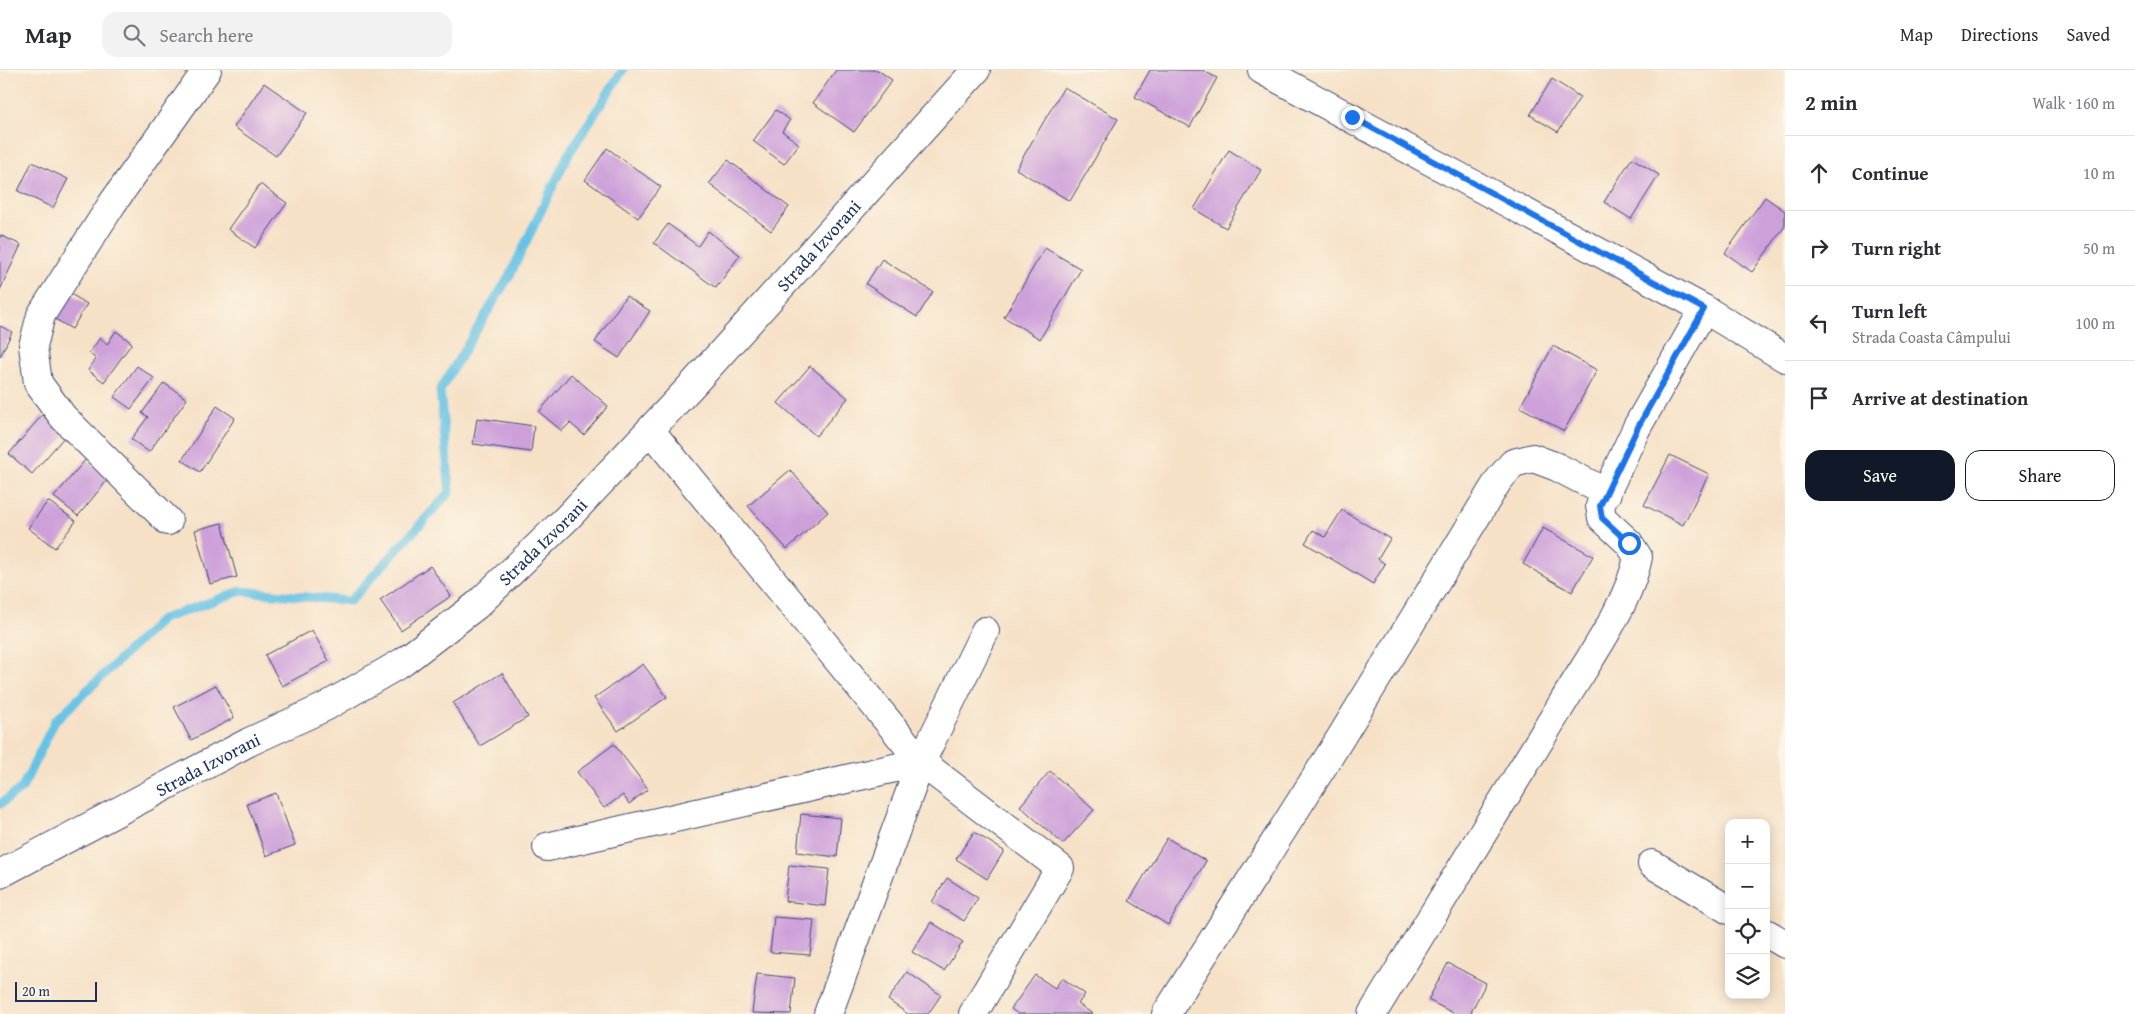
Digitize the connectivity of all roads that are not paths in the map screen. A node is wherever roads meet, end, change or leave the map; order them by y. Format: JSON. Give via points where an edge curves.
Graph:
{"nodes":[{"id":1,"x":207,"y":70,"type":"edge"},
{"id":2,"x":976,"y":70,"type":"edge"},
{"id":3,"x":1262,"y":70,"type":"edge"},
{"id":4,"x":1704,"y":309,"type":"junction"},
{"id":5,"x":1785,"y":358,"type":"edge"},
{"id":6,"x":650,"y":430,"type":"junction"},
{"id":7,"x":1606,"y":493,"type":"junction"},
{"id":8,"x":168,"y":520,"type":"dead end"},
{"id":9,"x":985,"y":631,"type":"dead end"},
{"id":10,"x":921,"y":762,"type":"junction"},
{"id":11,"x":547,"y":847,"type":"dead end"},
{"id":12,"x":1652,"y":864,"type":"dead end"},
{"id":13,"x":0,"y":874,"type":"edge"},
{"id":14,"x":1727,"y":909,"type":"edge"},
{"id":15,"x":1770,"y":935,"type":"edge"},
{"id":16,"x":1785,"y":944,"type":"edge"},
{"id":17,"x":828,"y":1014,"type":"edge"},
{"id":18,"x":972,"y":1014,"type":"edge"},
{"id":19,"x":1166,"y":1014,"type":"edge"},
{"id":20,"x":1372,"y":1014,"type":"edge"}],
"edges":[{"from":1,"to":8,"type":"street","via":[[112,204],[41,315],[33,346],[38,383],[63,417]]},
{"from":2,"to":6,"type":"street","name":"Strada Izvorani"},
{"from":3,"to":4,"type":"street"},
{"from":4,"to":5,"type":"street"},
{"from":4,"to":7,"type":"street","via":[[1638,427]]},
{"from":6,"to":10,"type":"street"},
{"from":6,"to":13,"type":"street","name":"Strada Izvorani","via":[[568,517],[477,605],[403,662],[326,707],[249,742]]},
{"from":7,"to":19,"type":"street","via":[[1533,458],[1513,463],[1498,481]]},
{"from":7,"to":20,"type":"street","via":[[1600,506],[1602,518],[1629,543],[1638,557],[1634,577],[1618,611]]},
{"from":9,"to":10,"type":"street"},
{"from":10,"to":11,"type":"street"},
{"from":10,"to":17,"type":"street"},
{"from":10,"to":18,"type":"street","via":[[1060,868]]},
{"from":12,"to":14,"type":"street"},
{"from":15,"to":16,"type":"street"}]}
